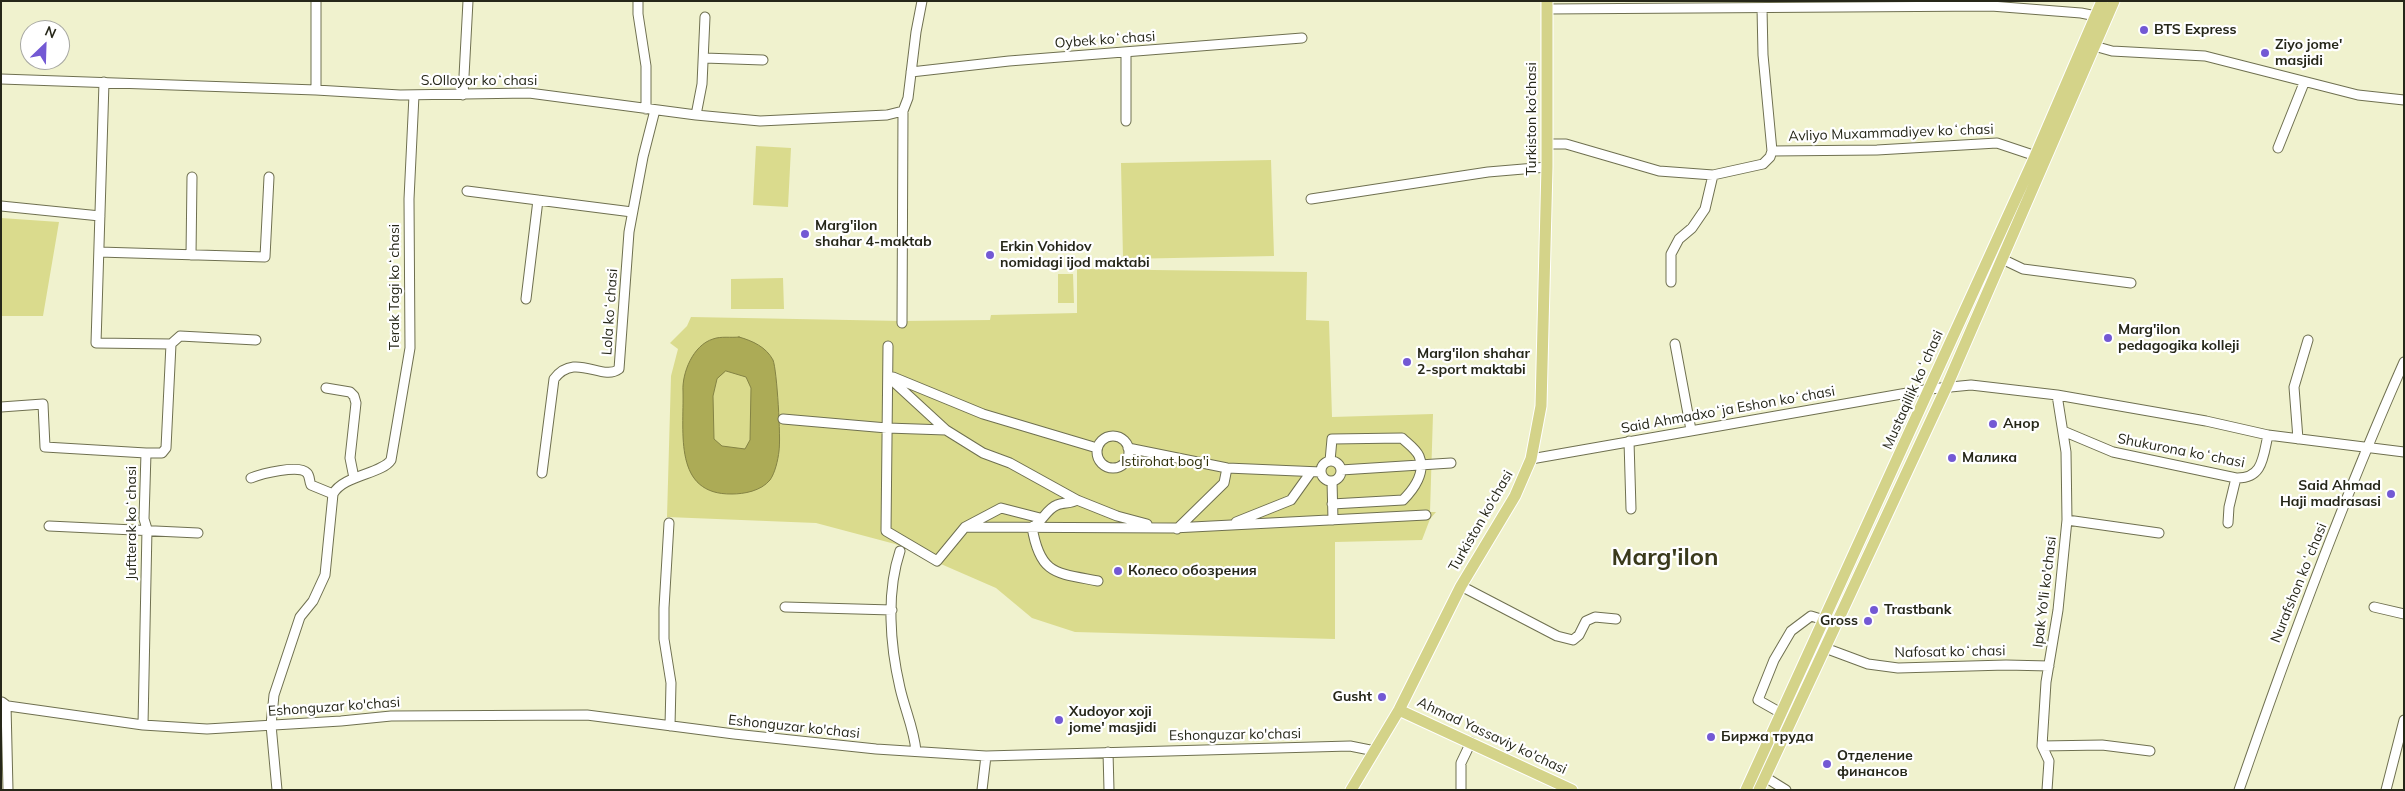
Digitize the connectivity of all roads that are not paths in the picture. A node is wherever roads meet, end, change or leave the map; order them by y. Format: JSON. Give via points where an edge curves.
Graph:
{"nodes":[{"id":1,"x":316,"y":1,"type":"edge"},
{"id":2,"x":468,"y":1,"type":"edge"},
{"id":3,"x":638,"y":1,"type":"edge"},
{"id":4,"x":922,"y":1,"type":"edge"},
{"id":5,"x":2102,"y":1,"type":"edge"},
{"id":6,"x":2114,"y":1,"type":"edge"},
{"id":7,"x":1991,"y":4,"type":"edge"},
{"id":8,"x":1547,"y":5,"type":"edge"},
{"id":9,"x":1762,"y":8,"type":"junction"},
{"id":10,"x":705,"y":17,"type":"dead end"},
{"id":11,"x":2101,"y":17,"type":"junction"},
{"id":12,"x":1302,"y":38,"type":"dead end"},
{"id":13,"x":2094,"y":46,"type":"junction"},
{"id":14,"x":1126,"y":52,"type":"junction"},
{"id":15,"x":704,"y":58,"type":"junction"},
{"id":16,"x":763,"y":60,"type":"dead end"},
{"id":17,"x":911,"y":72,"type":"junction"},
{"id":18,"x":1,"y":79,"type":"edge"},
{"id":19,"x":104,"y":82,"type":"junction"},
{"id":20,"x":2304,"y":83,"type":"junction"},
{"id":21,"x":316,"y":90,"type":"junction"},
{"id":22,"x":414,"y":95,"type":"junction"},
{"id":23,"x":463,"y":95,"type":"junction"},
{"id":24,"x":2404,"y":100,"type":"edge"},
{"id":25,"x":651,"y":109,"type":"junction"},
{"id":26,"x":903,"y":110,"type":"junction"},
{"id":27,"x":696,"y":115,"type":"junction"},
{"id":28,"x":1126,"y":120,"type":"dead end"},
{"id":29,"x":1547,"y":144,"type":"junction"},
{"id":30,"x":2278,"y":148,"type":"dead end"},
{"id":31,"x":1772,"y":151,"type":"junction"},
{"id":32,"x":2036,"y":156,"type":"junction"},
{"id":33,"x":1548,"y":167,"type":"junction"},
{"id":34,"x":1713,"y":175,"type":"junction"},
{"id":35,"x":192,"y":177,"type":"dead end"},
{"id":36,"x":269,"y":177,"type":"dead end"},
{"id":37,"x":467,"y":191,"type":"dead end"},
{"id":38,"x":1311,"y":199,"type":"dead end"},
{"id":39,"x":538,"y":200,"type":"junction"},
{"id":40,"x":1,"y":206,"type":"edge"},
{"id":41,"x":632,"y":212,"type":"junction"},
{"id":42,"x":100,"y":216,"type":"junction"},
{"id":43,"x":99,"y":252,"type":"junction"},
{"id":44,"x":191,"y":255,"type":"junction"},
{"id":45,"x":2002,"y":259,"type":"junction"},
{"id":46,"x":1671,"y":282,"type":"dead end"},
{"id":47,"x":2132,"y":284,"type":"dead end"},
{"id":48,"x":526,"y":299,"type":"dead end"},
{"id":49,"x":902,"y":323,"type":"dead end"},
{"id":50,"x":256,"y":340,"type":"dead end"},
{"id":51,"x":2308,"y":340,"type":"dead end"},
{"id":52,"x":171,"y":344,"type":"junction"},
{"id":53,"x":1675,"y":344,"type":"dead end"},
{"id":54,"x":888,"y":346,"type":"dead end"},
{"id":55,"x":2404,"y":362,"type":"edge"},
{"id":56,"x":891,"y":376,"type":"junction"},
{"id":57,"x":326,"y":388,"type":"dead end"},
{"id":58,"x":1946,"y":388,"type":"junction"},
{"id":59,"x":1930,"y":389,"type":"junction"},
{"id":60,"x":2057,"y":395,"type":"junction"},
{"id":61,"x":1,"y":407,"type":"edge"},
{"id":62,"x":782,"y":418,"type":"dead end"},
{"id":63,"x":887,"y":428,"type":"junction"},
{"id":64,"x":946,"y":430,"type":"junction"},
{"id":65,"x":1691,"y":430,"type":"junction"},
{"id":66,"x":2063,"y":431,"type":"junction"},
{"id":67,"x":2268,"y":435,"type":"junction"},
{"id":68,"x":2298,"y":439,"type":"junction"},
{"id":69,"x":1628,"y":441,"type":"junction"},
{"id":70,"x":1097,"y":448,"type":"junction"},
{"id":71,"x":1128,"y":448,"type":"junction"},
{"id":72,"x":2366,"y":448,"type":"junction"},
{"id":73,"x":2404,"y":452,"type":"edge"},
{"id":74,"x":146,"y":453,"type":"junction"},
{"id":75,"x":1531,"y":459,"type":"junction"},
{"id":76,"x":1330,"y":461,"type":"junction"},
{"id":77,"x":1452,"y":463,"type":"dead end"},
{"id":78,"x":1421,"y":465,"type":"junction"},
{"id":79,"x":1227,"y":468,"type":"junction"},
{"id":80,"x":1341,"y":470,"type":"junction"},
{"id":81,"x":1312,"y":472,"type":"junction"},
{"id":82,"x":1321,"y":472,"type":"junction"},
{"id":83,"x":542,"y":473,"type":"dead end"},
{"id":84,"x":251,"y":478,"type":"dead end"},
{"id":85,"x":354,"y":478,"type":"junction"},
{"id":86,"x":2236,"y":478,"type":"junction"},
{"id":87,"x":1332,"y":481,"type":"junction"},
{"id":88,"x":333,"y":494,"type":"junction"},
{"id":89,"x":1077,"y":500,"type":"junction"},
{"id":90,"x":1332,"y":504,"type":"junction"},
{"id":91,"x":1631,"y":509,"type":"dead end"},
{"id":92,"x":1426,"y":515,"type":"dead end"},
{"id":93,"x":1040,"y":518,"type":"junction"},
{"id":94,"x":1333,"y":520,"type":"junction"},
{"id":95,"x":2067,"y":520,"type":"junction"},
{"id":96,"x":669,"y":523,"type":"dead end"},
{"id":97,"x":2228,"y":523,"type":"dead end"},
{"id":98,"x":1226,"y":525,"type":"junction"},
{"id":99,"x":49,"y":526,"type":"dead end"},
{"id":100,"x":966,"y":527,"type":"junction"},
{"id":101,"x":1032,"y":527,"type":"junction"},
{"id":102,"x":147,"y":529,"type":"junction"},
{"id":103,"x":1174,"y":530,"type":"junction"},
{"id":104,"x":198,"y":533,"type":"dead end"},
{"id":105,"x":2159,"y":533,"type":"dead end"},
{"id":106,"x":900,"y":551,"type":"dead end"},
{"id":107,"x":1098,"y":581,"type":"dead end"},
{"id":108,"x":1461,"y":586,"type":"junction"},
{"id":109,"x":785,"y":607,"type":"dead end"},
{"id":110,"x":2374,"y":607,"type":"dead end"},
{"id":111,"x":892,"y":610,"type":"junction"},
{"id":112,"x":2404,"y":614,"type":"edge"},
{"id":113,"x":1616,"y":619,"type":"dead end"},
{"id":114,"x":1824,"y":620,"type":"junction"},
{"id":115,"x":1825,"y":648,"type":"junction"},
{"id":116,"x":2049,"y":666,"type":"junction"},
{"id":117,"x":3,"y":704,"type":"edge"},
{"id":118,"x":1399,"y":710,"type":"junction"},
{"id":119,"x":1781,"y":713,"type":"junction"},
{"id":120,"x":2404,"y":720,"type":"edge"},
{"id":121,"x":143,"y":725,"type":"junction"},
{"id":122,"x":271,"y":725,"type":"junction"},
{"id":123,"x":670,"y":726,"type":"junction"},
{"id":124,"x":1471,"y":742,"type":"junction"},
{"id":125,"x":2042,"y":746,"type":"junction"},
{"id":126,"x":916,"y":751,"type":"junction"},
{"id":127,"x":1374,"y":751,"type":"junction"},
{"id":128,"x":2150,"y":751,"type":"dead end"},
{"id":129,"x":1108,"y":752,"type":"junction"},
{"id":130,"x":986,"y":756,"type":"junction"},
{"id":131,"x":1765,"y":777,"type":"junction"},
{"id":132,"x":8,"y":790,"type":"edge"},
{"id":133,"x":277,"y":790,"type":"edge"},
{"id":134,"x":982,"y":790,"type":"edge"},
{"id":135,"x":1109,"y":790,"type":"edge"},
{"id":136,"x":1351,"y":790,"type":"edge"},
{"id":137,"x":1461,"y":790,"type":"edge"},
{"id":138,"x":1572,"y":790,"type":"edge"},
{"id":139,"x":1746,"y":790,"type":"edge"},
{"id":140,"x":1759,"y":790,"type":"edge"},
{"id":141,"x":1786,"y":790,"type":"edge"},
{"id":142,"x":2047,"y":790,"type":"edge"},
{"id":143,"x":2239,"y":790,"type":"edge"},
{"id":144,"x":2386,"y":790,"type":"edge"}],
"edges":[{"from":1,"to":21,"type":"street"},
{"from":2,"to":23,"type":"street"},
{"from":3,"to":25,"type":"street","name":"Lola koʻchasi"},
{"from":4,"to":17,"type":"street"},
{"from":5,"to":11,"type":"main road","name":"Mustaqillik koʻchasi"},
{"from":6,"to":11,"type":"main road","name":"Mustaqillik koʻchasi"},
{"from":7,"to":9,"type":"street"},
{"from":7,"to":11,"type":"street"},
{"from":8,"to":9,"type":"street"},
{"from":8,"to":29,"type":"main road","name":"Turkiston ko’chasi"},
{"from":9,"to":31,"type":"street"},
{"from":10,"to":15,"type":"street"},
{"from":11,"to":13,"type":"main road","name":"Mustaqillik koʻchasi"},
{"from":11,"to":32,"type":"main road","name":"Mustaqillik koʻchasi"},
{"from":12,"to":14,"type":"street","name":"Oybek koʻchasi"},
{"from":13,"to":20,"type":"street","via":[[2112,51],[2205,56]]},
{"from":13,"to":45,"type":"main road","name":"Mustaqillik koʻchasi"},
{"from":14,"to":17,"type":"street","name":"Oybek koʻchasi"},
{"from":14,"to":28,"type":"street"},
{"from":15,"to":16,"type":"street"},
{"from":15,"to":27,"type":"street"},
{"from":17,"to":26,"type":"street"},
{"from":18,"to":19,"type":"street","name":"S.Olloyor koʻchasi"},
{"from":19,"to":21,"type":"street","name":"S.Olloyor koʻchasi"},
{"from":19,"to":42,"type":"street"},
{"from":20,"to":24,"type":"street","via":[[2358,95]]},
{"from":20,"to":30,"type":"street"},
{"from":21,"to":22,"type":"street","name":"S.Olloyor koʻchasi"},
{"from":22,"to":23,"type":"street","name":"S.Olloyor koʻchasi"},
{"from":22,"to":85,"type":"street","name":"Terak Tagi koʻchasi","via":[[409,199],[410,348],[391,460],[386,466]]},
{"from":23,"to":25,"type":"street","name":"S.Olloyor koʻchasi","via":[[529,93]]},
{"from":25,"to":27,"type":"street","name":"S.Olloyor koʻchasi"},
{"from":25,"to":41,"type":"street","name":"Lola koʻchasi"},
{"from":26,"to":27,"type":"street","name":"S.Olloyor koʻchasi","via":[[887,115],[793,121]]},
{"from":26,"to":49,"type":"street"},
{"from":29,"to":33,"type":"main road","name":"Turkiston ko’chasi"},
{"from":29,"to":34,"type":"street","name":"Avliyo Muxammadiyev koʻchasi","via":[[1566,144],[1659,171]]},
{"from":31,"to":32,"type":"street","name":"Avliyo Muxammadiyev koʻchasi","via":[[1877,150],[1997,143]]},
{"from":31,"to":34,"type":"street","name":"Avliyo Muxammadiyev koʻchasi","via":[[1763,164]]},
{"from":32,"to":59,"type":"main road","name":"Mustaqillik koʻchasi"},
{"from":33,"to":38,"type":"street","via":[[1429,180]]},
{"from":33,"to":75,"type":"main road","name":"Turkiston ko’chasi","via":[[1541,406]]},
{"from":34,"to":46,"type":"street","via":[[1705,209],[1692,228],[1679,239],[1672,254]]},
{"from":35,"to":44,"type":"street"},
{"from":36,"to":44,"type":"street","via":[[265,258]]},
{"from":37,"to":39,"type":"street"},
{"from":39,"to":41,"type":"street"},
{"from":39,"to":48,"type":"street"},
{"from":40,"to":42,"type":"street"},
{"from":41,"to":83,"type":"street","name":"Lola koʻchasi","via":[[619,369],[612,372],[570,367],[554,379]]},
{"from":42,"to":43,"type":"street"},
{"from":43,"to":44,"type":"street"},
{"from":43,"to":52,"type":"street","via":[[96,343]]},
{"from":45,"to":47,"type":"street","via":[[2023,269]]},
{"from":45,"to":58,"type":"main road","name":"Mustaqillik koʻchasi"},
{"from":50,"to":52,"type":"street","via":[[180,336]]},
{"from":51,"to":68,"type":"street","via":[[2294,387]]},
{"from":52,"to":74,"type":"street","name":"Juftterak koʻchasi","via":[[166,448],[162,453]]},
{"from":53,"to":65,"type":"street"},
{"from":54,"to":56,"type":"street"},
{"from":55,"to":72,"type":"street","name":"Nurafshon koʻchasi"},
{"from":56,"to":63,"type":"street"},
{"from":56,"to":64,"type":"street"},
{"from":56,"to":70,"type":"street","via":[[983,414]]},
{"from":57,"to":85,"type":"street","via":[[350,392],[355,399],[350,458]]},
{"from":58,"to":59,"type":"street","name":"Said Ahmadxoʻja Eshon koʻchasi"},
{"from":58,"to":60,"type":"street","name":"Said Ahmadxoʻja Eshon koʻchasi","via":[[1971,385]]},
{"from":58,"to":115,"type":"main road","name":"Mustaqillik koʻchasi"},
{"from":59,"to":65,"type":"street","name":"Said Ahmadxoʻja Eshon koʻchasi"},
{"from":59,"to":114,"type":"main road","name":"Mustaqillik koʻchasi"},
{"from":60,"to":66,"type":"street","name":"Ipak Yo'li ko'chasi"},
{"from":60,"to":67,"type":"street","name":"Said Ahmadxoʻja Eshon koʻchasi"},
{"from":61,"to":74,"type":"street","via":[[43,404],[45,447]]},
{"from":62,"to":63,"type":"street"},
{"from":63,"to":64,"type":"street"},
{"from":63,"to":100,"type":"street","via":[[886,531],[937,561]]},
{"from":64,"to":89,"type":"street","via":[[983,454],[1010,462]]},
{"from":65,"to":69,"type":"street","name":"Said Ahmadxoʻja Eshon koʻchasi"},
{"from":66,"to":86,"type":"street","name":"Shukurona koʻchasi","via":[[2113,452]]},
{"from":66,"to":95,"type":"street","name":"Ipak Yo'li ko'chasi"},
{"from":67,"to":68,"type":"street","name":"Said Ahmadxoʻja Eshon koʻchasi"},
{"from":67,"to":86,"type":"street","name":"Shukurona koʻchasi","via":[[2262,460],[2253,476]]},
{"from":68,"to":72,"type":"street","name":"Said Ahmadxoʻja Eshon koʻchasi"},
{"from":69,"to":75,"type":"street","name":"Said Ahmadxoʻja Eshon koʻchasi"},
{"from":69,"to":91,"type":"street"},
{"from":70,"to":71,"type":"street","via":[[1100,442],[1114,436],[1126,442]]},
{"from":70,"to":71,"type":"street","via":[[1101,462],[1114,469],[1126,462]]},
{"from":71,"to":79,"type":"street"},
{"from":72,"to":73,"type":"street","name":"Said Ahmadxoʻja Eshon koʻchasi"},
{"from":72,"to":143,"type":"street","name":"Nurafshon koʻchasi","via":[[2285,656]]},
{"from":74,"to":102,"type":"street","name":"Juftterak koʻchasi","via":[[144,520]]},
{"from":75,"to":108,"type":"main road","name":"Turkiston ko’chasi","via":[[1515,496]]},
{"from":76,"to":78,"type":"street","via":[[1332,439],[1402,438],[1418,455]]},
{"from":76,"to":80,"type":"street","via":[[1338,464]]},
{"from":76,"to":82,"type":"street"},
{"from":77,"to":78,"type":"street"},
{"from":78,"to":80,"type":"street"},
{"from":78,"to":90,"type":"street","via":[[1412,491],[1403,500]]},
{"from":79,"to":81,"type":"street"},
{"from":79,"to":103,"type":"street","via":[[1224,483]]},
{"from":80,"to":87,"type":"street","via":[[1340,476]]},
{"from":81,"to":82,"type":"street"},
{"from":81,"to":98,"type":"street","via":[[1291,500]]},
{"from":82,"to":87,"type":"street","via":[[1324,478]]},
{"from":84,"to":88,"type":"street","via":[[283,470],[303,471],[308,474],[311,485]]},
{"from":85,"to":88,"type":"street","name":"Terak Tagi koʻchasi"},
{"from":86,"to":97,"type":"street","via":[[2228,507]]},
{"from":87,"to":90,"type":"street"},
{"from":88,"to":122,"type":"street","via":[[325,575],[296,628],[274,695]]},
{"from":89,"to":93,"type":"street","via":[[1056,505]]},
{"from":89,"to":103,"type":"street","via":[[1117,516]]},
{"from":90,"to":94,"type":"street"},
{"from":92,"to":94,"type":"street"},
{"from":93,"to":100,"type":"street","via":[[1001,508]]},
{"from":93,"to":101,"type":"street"},
{"from":94,"to":98,"type":"street"},
{"from":95,"to":105,"type":"street"},
{"from":95,"to":116,"type":"street","name":"Ipak Yo'li ko'chasi"},
{"from":96,"to":123,"type":"street","via":[[664,639],[671,683]]},
{"from":98,"to":103,"type":"street"},
{"from":99,"to":102,"type":"street"},
{"from":100,"to":101,"type":"street"},
{"from":101,"to":103,"type":"street"},
{"from":101,"to":107,"type":"street","via":[[1039,557],[1054,571]]},
{"from":102,"to":104,"type":"street"},
{"from":102,"to":121,"type":"street","name":"Juftterak koʻchasi"},
{"from":106,"to":111,"type":"street","via":[[895,567]]},
{"from":108,"to":113,"type":"street","via":[[1557,636],[1572,640],[1579,635],[1586,621],[1595,617]]},
{"from":108,"to":118,"type":"main road","name":"Turkiston ko’chasi"},
{"from":109,"to":111,"type":"street"},
{"from":110,"to":112,"type":"street"},
{"from":111,"to":126,"type":"street","via":[[898,675],[915,735]]},
{"from":114,"to":119,"type":"main road","name":"Mustaqillik koʻchasi"},
{"from":114,"to":119,"type":"street","via":[[1811,616],[1791,631],[1774,660],[1758,700]]},
{"from":115,"to":116,"type":"street","name":"Nafosat koʻchasi","via":[[1868,664],[1898,668]]},
{"from":115,"to":131,"type":"main road","name":"Mustaqillik koʻchasi"},
{"from":116,"to":125,"type":"street","name":"Ipak Yo'li ko'chasi"},
{"from":117,"to":121,"type":"street","name":"Eshonguzar ko'chasi"},
{"from":117,"to":132,"type":"street"},
{"from":118,"to":124,"type":"main road","name":"Ahmad Yassaviy ko'chasi"},
{"from":118,"to":127,"type":"main road","name":"Turkiston ko’chasi"},
{"from":119,"to":139,"type":"main road","name":"Mustaqillik koʻchasi"},
{"from":120,"to":144,"type":"street"},
{"from":121,"to":122,"type":"street","name":"Eshonguzar ko'chasi","via":[[207,729]]},
{"from":122,"to":123,"type":"street","name":"Eshonguzar ko'chasi","via":[[391,716],[544,714],[587,715]]},
{"from":122,"to":133,"type":"street"},
{"from":123,"to":126,"type":"street","name":"Eshonguzar ko'chasi"},
{"from":124,"to":137,"type":"street","via":[[1461,763]]},
{"from":124,"to":138,"type":"main road","name":"Ahmad Yassaviy ko'chasi"},
{"from":125,"to":128,"type":"street","via":[[2102,745]]},
{"from":125,"to":142,"type":"street","name":"Ipak Yo'li ko'chasi","via":[[2049,761]]},
{"from":126,"to":130,"type":"street","name":"Eshonguzar ko'chasi"},
{"from":127,"to":129,"type":"street","name":"Eshonguzar ko'chasi","via":[[1350,746]]},
{"from":127,"to":136,"type":"main road","name":"Turkiston ko’chasi"},
{"from":129,"to":130,"type":"street","name":"Eshonguzar ko'chasi"},
{"from":129,"to":135,"type":"street"},
{"from":130,"to":134,"type":"street"},
{"from":131,"to":140,"type":"main road","name":"Mustaqillik koʻchasi"},
{"from":131,"to":141,"type":"street"}]}
